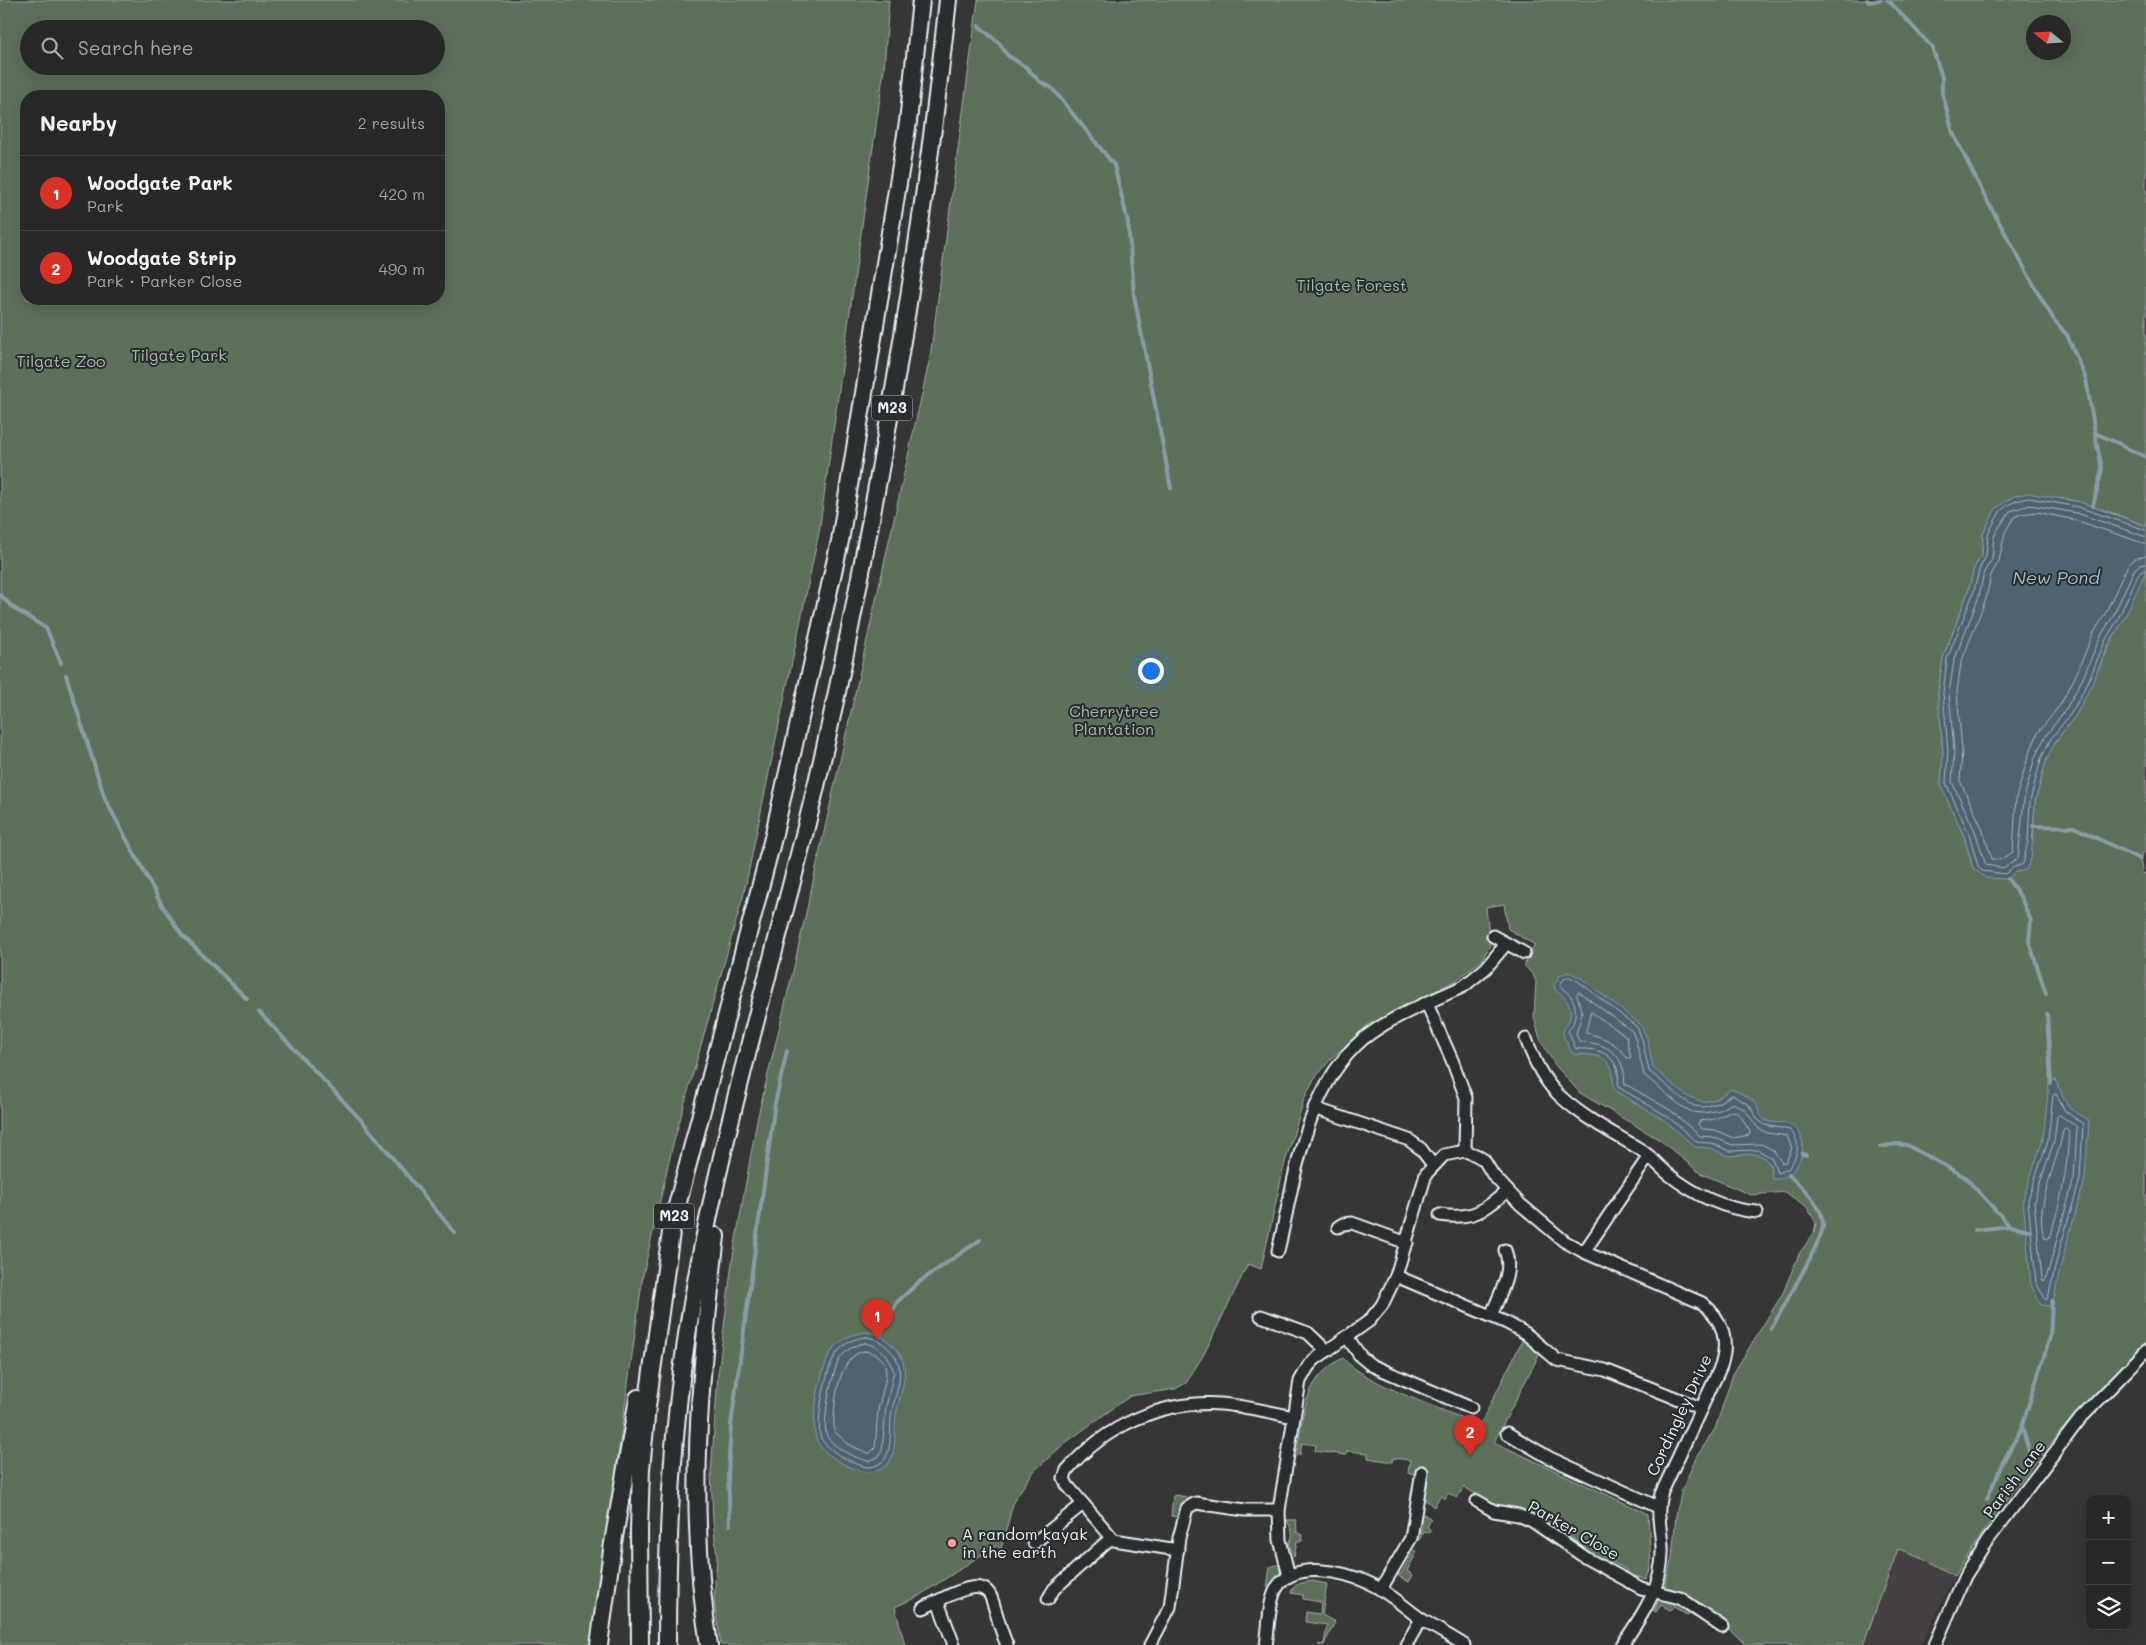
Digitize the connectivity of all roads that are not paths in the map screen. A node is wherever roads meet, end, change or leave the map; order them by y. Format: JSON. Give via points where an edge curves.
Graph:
{"nodes":[{"id":1,"x":921,"y":0,"type":"edge"},
{"id":2,"x":948,"y":0,"type":"edge"},
{"id":3,"x":1493,"y":936,"type":"dead end"},
{"id":4,"x":1506,"y":944,"type":"junction"},
{"id":5,"x":1524,"y":953,"type":"dead end"},
{"id":6,"x":1427,"y":1004,"type":"junction"},
{"id":7,"x":1526,"y":1039,"type":"dead end"},
{"id":8,"x":1314,"y":1108,"type":"junction"},
{"id":9,"x":726,"y":1141,"type":"junction"},
{"id":10,"x":1466,"y":1151,"type":"junction"},
{"id":11,"x":1649,"y":1156,"type":"junction"},
{"id":12,"x":1433,"y":1164,"type":"junction"},
{"id":13,"x":1507,"y":1191,"type":"junction"},
{"id":14,"x":1756,"y":1212,"type":"dead end"},
{"id":15,"x":1440,"y":1215,"type":"dead end"},
{"id":16,"x":672,"y":1225,"type":"junction"},
{"id":17,"x":1338,"y":1227,"type":"dead end"},
{"id":18,"x":1407,"y":1243,"type":"junction"},
{"id":19,"x":1505,"y":1250,"type":"dead end"},
{"id":20,"x":1278,"y":1251,"type":"dead end"},
{"id":21,"x":1580,"y":1251,"type":"junction"},
{"id":22,"x":1396,"y":1276,"type":"junction"},
{"id":23,"x":1261,"y":1316,"type":"dead end"},
{"id":24,"x":1491,"y":1316,"type":"junction"},
{"id":25,"x":1347,"y":1337,"type":"junction"},
{"id":26,"x":1327,"y":1351,"type":"junction"},
{"id":27,"x":2146,"y":1351,"type":"edge"},
{"id":28,"x":1471,"y":1408,"type":"dead end"},
{"id":29,"x":1701,"y":1408,"type":"junction"},
{"id":30,"x":1293,"y":1417,"type":"junction"},
{"id":31,"x":1507,"y":1433,"type":"dead end"},
{"id":32,"x":1422,"y":1472,"type":"dead end"},
{"id":33,"x":1477,"y":1501,"type":"dead end"},
{"id":34,"x":1083,"y":1504,"type":"junction"},
{"id":35,"x":1658,"y":1506,"type":"junction"},
{"id":36,"x":1279,"y":1510,"type":"junction"},
{"id":37,"x":1111,"y":1538,"type":"junction"},
{"id":38,"x":1034,"y":1543,"type":"dead end"},
{"id":39,"x":1178,"y":1550,"type":"junction"},
{"id":40,"x":1289,"y":1576,"type":"junction"},
{"id":41,"x":1381,"y":1589,"type":"junction"},
{"id":42,"x":1653,"y":1592,"type":"junction"},
{"id":43,"x":1048,"y":1599,"type":"dead end"},
{"id":44,"x":938,"y":1602,"type":"junction"},
{"id":45,"x":923,"y":1608,"type":"dead end"},
{"id":46,"x":1421,"y":1619,"type":"junction"},
{"id":47,"x":1722,"y":1627,"type":"dead end"},
{"id":48,"x":599,"y":1645,"type":"edge"},
{"id":49,"x":640,"y":1645,"type":"edge"},
{"id":50,"x":667,"y":1645,"type":"edge"},
{"id":51,"x":709,"y":1645,"type":"edge"},
{"id":52,"x":954,"y":1645,"type":"edge"},
{"id":53,"x":1007,"y":1645,"type":"edge"},
{"id":54,"x":1150,"y":1645,"type":"edge"},
{"id":55,"x":1266,"y":1645,"type":"edge"},
{"id":56,"x":1406,"y":1645,"type":"edge"},
{"id":57,"x":1464,"y":1645,"type":"edge"},
{"id":58,"x":1622,"y":1645,"type":"edge"},
{"id":59,"x":1935,"y":1645,"type":"edge"}],
"edges":[{"from":1,"to":16,"type":"highway","number":"M23","via":[[908,122],[840,541],[773,838]]},
{"from":2,"to":9,"type":"highway","number":"M23","via":[[935,120],[897,380],[851,621],[810,812]]},
{"from":3,"to":4,"type":"street"},
{"from":4,"to":5,"type":"street"},
{"from":4,"to":6,"type":"street","via":[[1475,978]]},
{"from":6,"to":8,"type":"street","via":[[1386,1024],[1354,1048],[1327,1081]]},
{"from":6,"to":10,"type":"street","via":[[1466,1098]]},
{"from":7,"to":11,"type":"street","via":[[1543,1077],[1553,1089],[1577,1109]]},
{"from":8,"to":12,"type":"street","via":[[1409,1140]]},
{"from":8,"to":20,"type":"street"},
{"from":9,"to":50,"type":"highway","number":"M23","via":[[682,1368],[667,1531]]},
{"from":9,"to":51,"type":"highway","number":"M23","via":[[708,1303],[698,1456],[699,1538]]},
{"from":10,"to":12,"type":"street","via":[[1444,1155]]},
{"from":10,"to":13,"type":"street","name":"Cordingley Drive","via":[[1484,1160]]},
{"from":11,"to":14,"type":"street","via":[[1708,1200],[1728,1208]]},
{"from":11,"to":21,"type":"street"},
{"from":12,"to":18,"type":"street","via":[[1423,1183]]},
{"from":13,"to":15,"type":"street","via":[[1477,1213],[1461,1217]]},
{"from":13,"to":21,"type":"street","name":"Cordingley Drive","via":[[1548,1229]]},
{"from":16,"to":48,"type":"highway","number":"M23","via":[[621,1494]]},
{"from":16,"to":49,"type":"highway","number":"M23","via":[[641,1469]]},
{"from":17,"to":18,"type":"street","via":[[1352,1223]]},
{"from":18,"to":22,"type":"street"},
{"from":19,"to":24,"type":"street","via":[[1509,1270]]},
{"from":21,"to":29,"type":"street","name":"Cordingley Drive","via":[[1697,1300],[1715,1316],[1724,1336],[1725,1353]]},
{"from":22,"to":24,"type":"street"},
{"from":22,"to":25,"type":"street","via":[[1375,1314]]},
{"from":23,"to":26,"type":"street","via":[[1308,1333]]},
{"from":24,"to":29,"type":"street","via":[[1525,1333],[1557,1360],[1605,1370]]},
{"from":25,"to":26,"type":"street"},
{"from":25,"to":28,"type":"street","via":[[1371,1365]]},
{"from":26,"to":30,"type":"street","via":[[1302,1376]]},
{"from":27,"to":59,"type":"street","name":"Parish Lane","via":[[2080,1420],[1988,1540],[1965,1576]]},
{"from":29,"to":35,"type":"street","name":"Cordingley Drive","via":[[1667,1479]]},
{"from":30,"to":34,"type":"street","via":[[1232,1405],[1202,1404],[1151,1413],[1128,1421],[1066,1473],[1065,1482]]},
{"from":30,"to":36,"type":"street"},
{"from":31,"to":35,"type":"street","via":[[1550,1458]]},
{"from":32,"to":41,"type":"street","via":[[1411,1538]]},
{"from":33,"to":42,"type":"street","name":"Parker Close","via":[[1494,1511],[1532,1521],[1586,1558]]},
{"from":34,"to":37,"type":"street"},
{"from":34,"to":38,"type":"street"},
{"from":35,"to":42,"type":"street","name":"Cordingley Drive","via":[[1662,1561]]},
{"from":36,"to":39,"type":"street","via":[[1191,1504],[1183,1515]]},
{"from":36,"to":40,"type":"street","via":[[1280,1540]]},
{"from":37,"to":39,"type":"street","via":[[1130,1544]]},
{"from":37,"to":43,"type":"street","via":[[1054,1589]]},
{"from":39,"to":54,"type":"street","via":[[1169,1612]]},
{"from":40,"to":41,"type":"street","via":[[1313,1570],[1362,1580]]},
{"from":40,"to":55,"type":"street","via":[[1274,1594]]},
{"from":41,"to":46,"type":"street"},
{"from":42,"to":47,"type":"street","via":[[1680,1598]]},
{"from":42,"to":58,"type":"street","name":"Cordingley Drive"},
{"from":44,"to":45,"type":"street"},
{"from":44,"to":52,"type":"street"},
{"from":44,"to":53,"type":"street","via":[[968,1588],[983,1588],[990,1596]]},
{"from":46,"to":56,"type":"street"},
{"from":46,"to":57,"type":"street"}]}
